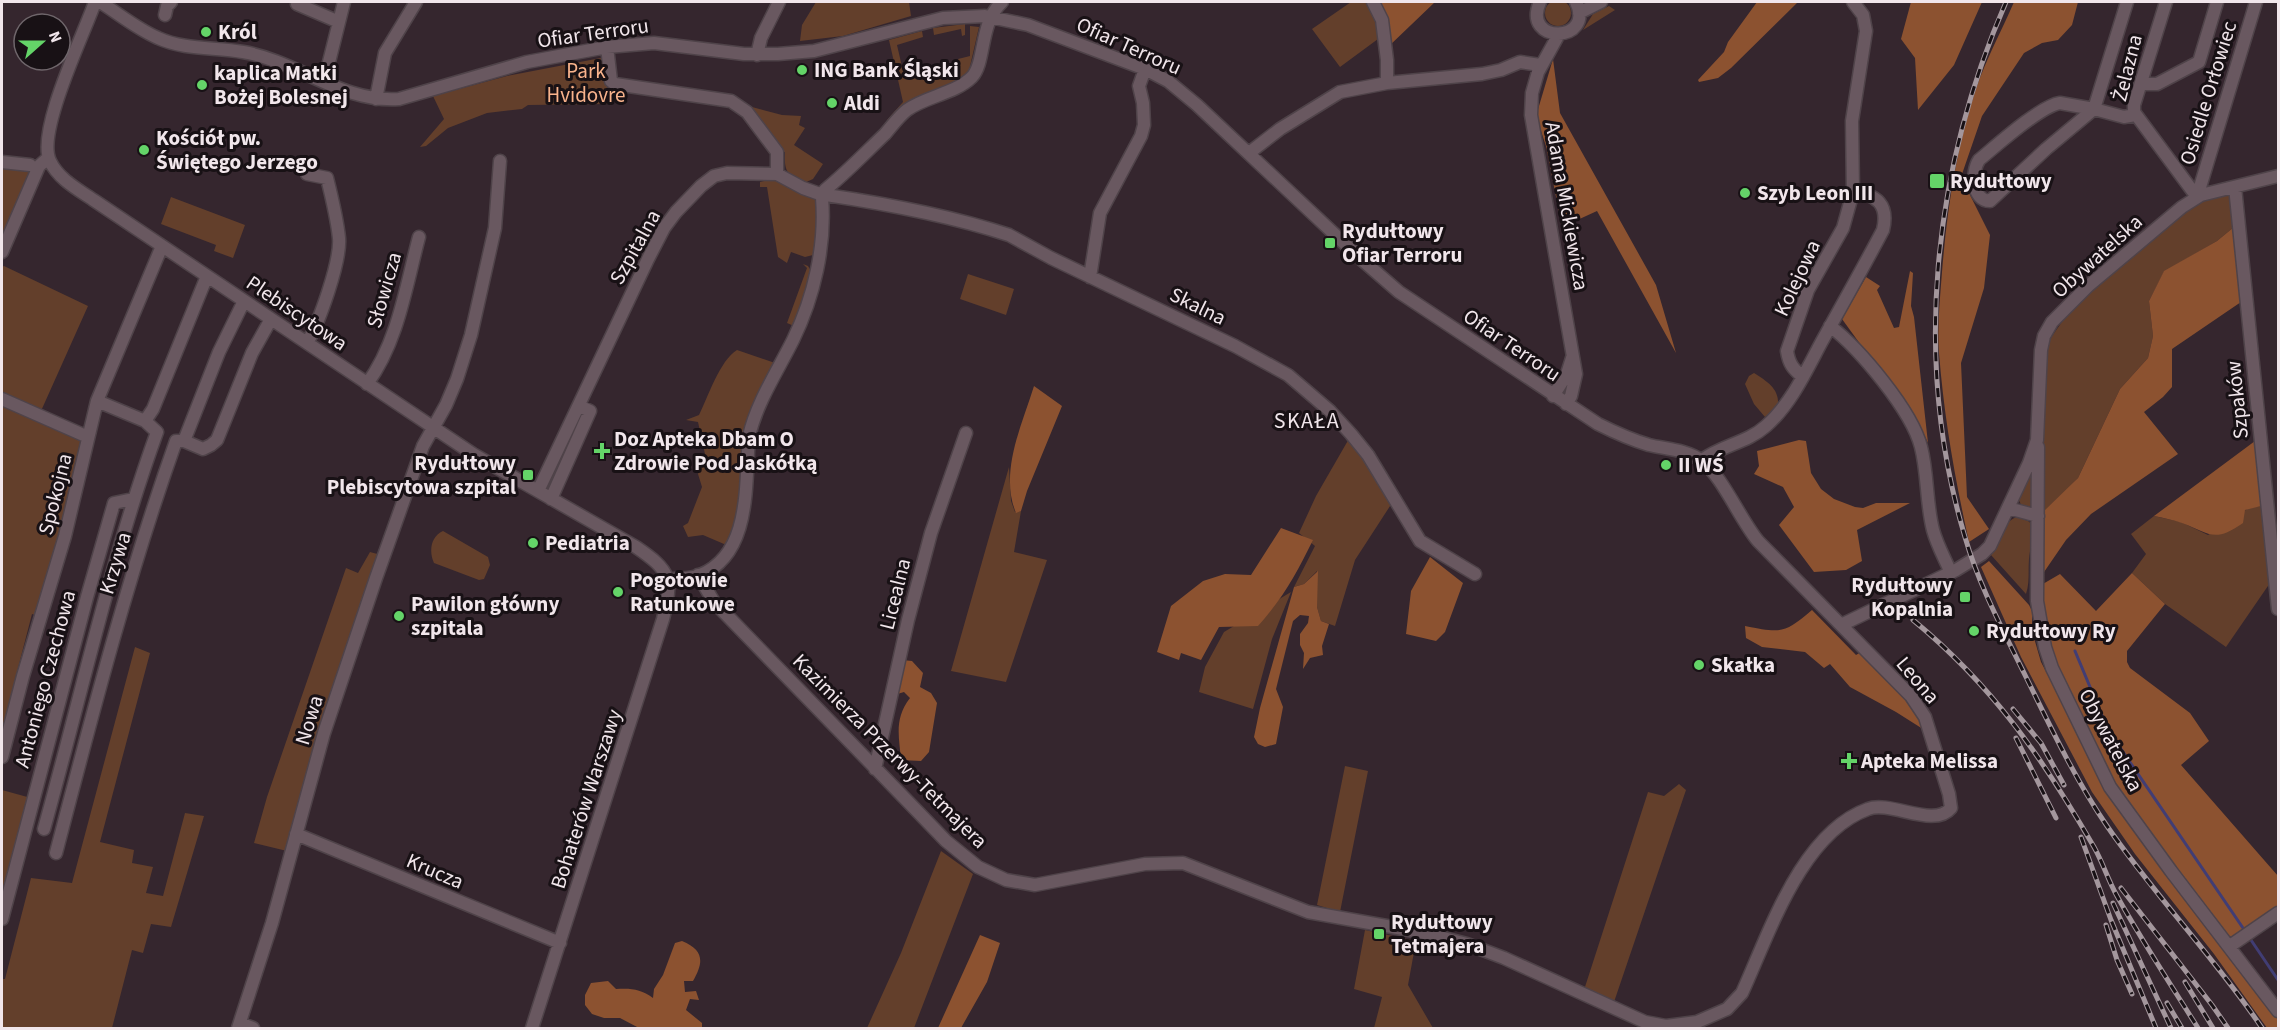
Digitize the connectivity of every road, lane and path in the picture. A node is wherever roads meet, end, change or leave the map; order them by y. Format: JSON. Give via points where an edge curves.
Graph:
{"nodes":[{"id":1,"x":95,"y":2,"type":"edge"},
{"id":2,"x":100,"y":2,"type":"edge"},
{"id":3,"x":171,"y":2,"type":"edge"},
{"id":4,"x":779,"y":2,"type":"edge"},
{"id":5,"x":1002,"y":2,"type":"edge"},
{"id":6,"x":1373,"y":2,"type":"edge"},
{"id":7,"x":1601,"y":2,"type":"edge"},
{"id":8,"x":1853,"y":2,"type":"edge"},
{"id":9,"x":2127,"y":2,"type":"edge"},
{"id":10,"x":2166,"y":2,"type":"edge"},
{"id":11,"x":2217,"y":2,"type":"edge"},
{"id":12,"x":2256,"y":2,"type":"edge"},
{"id":13,"x":418,"y":3,"type":"edge"},
{"id":14,"x":1537,"y":3,"type":"edge"},
{"id":15,"x":297,"y":4,"type":"dead end"},
{"id":16,"x":1577,"y":7,"type":"edge"},
{"id":17,"x":341,"y":11,"type":"edge"},
{"id":18,"x":165,"y":15,"type":"dead end"},
{"id":19,"x":990,"y":17,"type":"junction"},
{"id":20,"x":1543,"y":28,"type":"junction"},
{"id":21,"x":1559,"y":34,"type":"junction"},
{"id":22,"x":607,"y":47,"type":"junction"},
{"id":23,"x":758,"y":55,"type":"junction"},
{"id":24,"x":1540,"y":65,"type":"junction"},
{"id":25,"x":1145,"y":69,"type":"junction"},
{"id":26,"x":324,"y":82,"type":"junction"},
{"id":27,"x":1387,"y":83,"type":"junction"},
{"id":28,"x":2141,"y":84,"type":"junction"},
{"id":29,"x":376,"y":99,"type":"junction"},
{"id":30,"x":2094,"y":109,"type":"junction"},
{"id":31,"x":2135,"y":115,"type":"junction"},
{"id":32,"x":1249,"y":153,"type":"junction"},
{"id":33,"x":48,"y":158,"type":"junction"},
{"id":34,"x":500,"y":161,"type":"dead end"},
{"id":35,"x":2,"y":162,"type":"edge"},
{"id":36,"x":30,"y":165,"type":"dead end"},
{"id":37,"x":307,"y":174,"type":"dead end"},
{"id":38,"x":777,"y":174,"type":"junction"},
{"id":39,"x":2278,"y":176,"type":"edge"},
{"id":40,"x":2235,"y":187,"type":"junction"},
{"id":41,"x":1853,"y":192,"type":"junction"},
{"id":42,"x":822,"y":194,"type":"junction"},
{"id":43,"x":2198,"y":197,"type":"junction"},
{"id":44,"x":419,"y":237,"type":"dead end"},
{"id":45,"x":162,"y":246,"type":"junction"},
{"id":46,"x":2,"y":252,"type":"edge"},
{"id":47,"x":207,"y":276,"type":"junction"},
{"id":48,"x":1090,"y":277,"type":"junction"},
{"id":49,"x":244,"y":301,"type":"junction"},
{"id":50,"x":271,"y":319,"type":"junction"},
{"id":51,"x":1830,"y":326,"type":"junction"},
{"id":52,"x":307,"y":344,"type":"junction"},
{"id":53,"x":1572,"y":354,"type":"junction"},
{"id":54,"x":1803,"y":377,"type":"junction"},
{"id":55,"x":367,"y":384,"type":"junction"},
{"id":56,"x":1553,"y":396,"type":"junction"},
{"id":57,"x":2,"y":399,"type":"edge"},
{"id":58,"x":97,"y":401,"type":"junction"},
{"id":59,"x":1566,"y":404,"type":"junction"},
{"id":60,"x":579,"y":406,"type":"junction"},
{"id":61,"x":145,"y":421,"type":"junction"},
{"id":62,"x":433,"y":427,"type":"junction"},
{"id":63,"x":157,"y":432,"type":"junction"},
{"id":64,"x":966,"y":433,"type":"dead end"},
{"id":65,"x":88,"y":437,"type":"junction"},
{"id":66,"x":2037,"y":440,"type":"junction"},
{"id":67,"x":180,"y":441,"type":"junction"},
{"id":68,"x":1702,"y":460,"type":"junction"},
{"id":69,"x":538,"y":491,"type":"junction"},
{"id":70,"x":133,"y":498,"type":"junction"},
{"id":71,"x":551,"y":498,"type":"junction"},
{"id":72,"x":2008,"y":508,"type":"junction"},
{"id":73,"x":2038,"y":516,"type":"junction"},
{"id":74,"x":1951,"y":573,"type":"junction"},
{"id":75,"x":1475,"y":574,"type":"dead end"},
{"id":76,"x":698,"y":575,"type":"junction"},
{"id":77,"x":668,"y":580,"type":"junction"},
{"id":78,"x":2278,"y":609,"type":"edge"},
{"id":79,"x":1841,"y":625,"type":"junction"},
{"id":80,"x":2,"y":757,"type":"edge"},
{"id":81,"x":875,"y":769,"type":"junction"},
{"id":82,"x":1951,"y":808,"type":"joint"},
{"id":83,"x":44,"y":829,"type":"dead end"},
{"id":84,"x":296,"y":834,"type":"junction"},
{"id":85,"x":56,"y":853,"type":"dead end"},
{"id":86,"x":2278,"y":913,"type":"edge"},
{"id":87,"x":2,"y":919,"type":"edge"},
{"id":88,"x":560,"y":943,"type":"junction"},
{"id":89,"x":2230,"y":946,"type":"junction"},
{"id":90,"x":2278,"y":1011,"type":"edge"},
{"id":91,"x":239,"y":1026,"type":"edge"},
{"id":92,"x":253,"y":1029,"type":"edge"},
{"id":93,"x":532,"y":1029,"type":"edge"}],
"edges":[{"from":1,"to":33,"type":"street","via":[[47,133]]},
{"from":2,"to":26,"type":"street","name":"Ofiar Terroru","via":[[178,45],[245,52]]},
{"from":3,"to":18,"type":"street"},
{"from":4,"to":23,"type":"street","via":[[761,38]]},
{"from":5,"to":19,"type":"street"},
{"from":6,"to":27,"type":"street","via":[[1382,20]]},
{"from":7,"to":16,"type":"street"},
{"from":8,"to":41,"type":"street","name":"Kolejowa","via":[[1863,15],[1866,31],[1852,121]]},
{"from":9,"to":30,"type":"street"},
{"from":10,"to":28,"type":"street","name":"Żelazna"},
{"from":11,"to":28,"type":"street","name":"Osiedle Orłowiec","via":[[2199,62],[2157,84]]},
{"from":12,"to":43,"type":"street","name":"Osiedle Orłowiec"},
{"from":13,"to":29,"type":"street","via":[[385,53]]},
{"from":14,"to":20,"type":"street","name":"Adama Mickiewicza"},
{"from":15,"to":17,"type":"street"},
{"from":16,"to":21,"type":"street","name":"Adama Mickiewicza","via":[[1574,27]]},
{"from":17,"to":26,"type":"street"},
{"from":19,"to":23,"type":"street","name":"Ofiar Terroru","via":[[943,18],[814,51]]},
{"from":19,"to":25,"type":"street","name":"Ofiar Terroru","via":[[1050,32]]},
{"from":19,"to":42,"type":"street","via":[[972,77],[906,111]]},
{"from":20,"to":21,"type":"street"},
{"from":20,"to":24,"type":"street","name":"Adama Mickiewicza"},
{"from":21,"to":24,"type":"street","name":"Adama Mickiewicza"},
{"from":22,"to":23,"type":"street","name":"Ofiar Terroru","via":[[654,43]]},
{"from":22,"to":29,"type":"street","name":"Ofiar Terroru","via":[[527,62],[399,99]]},
{"from":22,"to":38,"type":"street","via":[[609,75],[615,84],[731,100],[743,107],[777,152]]},
{"from":24,"to":27,"type":"street","via":[[1520,62],[1482,74]]},
{"from":24,"to":53,"type":"street","name":"Adama Mickiewicza","via":[[1532,93],[1532,126]]},
{"from":25,"to":32,"type":"street","name":"Ofiar Terroru","via":[[1182,91]]},
{"from":25,"to":48,"type":"street","via":[[1139,86],[1141,136],[1100,213]]},
{"from":26,"to":29,"type":"street","name":"Ofiar Terroru"},
{"from":27,"to":32,"type":"street","via":[[1340,92]]},
{"from":28,"to":31,"type":"street","name":"Żelazna"},
{"from":30,"to":30,"type":"street","via":[[2053,104],[1979,160],[1975,186],[1980,198],[1990,201]]},
{"from":30,"to":31,"type":"street","via":[[2124,117]]},
{"from":31,"to":43,"type":"street","name":"Żelazna"},
{"from":32,"to":56,"type":"street","name":"Ofiar Terroru","via":[[1399,292]]},
{"from":33,"to":45,"type":"street","name":"Plebiscytowa","via":[[65,179]]},
{"from":33,"to":46,"type":"street","via":[[39,166]]},
{"from":34,"to":62,"type":"street","name":"Nowa","via":[[495,228],[471,335],[457,380]]},
{"from":35,"to":36,"type":"street"},
{"from":37,"to":52,"type":"street","via":[[327,178],[339,239],[338,257]]},
{"from":38,"to":42,"type":"street","name":"Szpitalna"},
{"from":38,"to":60,"type":"street","name":"Szpitalna","via":[[714,176],[676,212],[648,259]]},
{"from":39,"to":40,"type":"street","name":"Obywatelska"},
{"from":40,"to":43,"type":"street","name":"Obywatelska"},
{"from":40,"to":78,"type":"street","name":"Szpaków"},
{"from":41,"to":51,"type":"street","via":[[1876,198],[1885,220]]},
{"from":41,"to":54,"type":"street","name":"Kolejowa","via":[[1843,228],[1808,290],[1787,351],[1788,362]]},
{"from":42,"to":48,"type":"street","name":"Skalna","via":[[969,222],[1009,235]]},
{"from":42,"to":76,"type":"street","via":[[823,234],[807,306],[757,409],[749,436],[736,541],[716,566]]},
{"from":43,"to":66,"type":"street","name":"Obywatelska","via":[[2088,286],[2048,329],[2040,350]]},
{"from":44,"to":55,"type":"street","name":"Słowicza","via":[[387,350]]},
{"from":45,"to":47,"type":"street","name":"Plebiscytowa"},
{"from":45,"to":58,"type":"street","name":"Spokojna"},
{"from":47,"to":49,"type":"street","name":"Plebiscytowa"},
{"from":47,"to":61,"type":"street"},
{"from":48,"to":75,"type":"street","name":"Skalna","via":[[1235,346],[1298,383],[1330,411],[1368,456],[1420,542]]},
{"from":49,"to":50,"type":"street","name":"Plebiscytowa"},
{"from":49,"to":67,"type":"street","name":"Krzywa"},
{"from":50,"to":52,"type":"street","name":"Plebiscytowa"},
{"from":50,"to":67,"type":"street","via":[[252,353],[217,440],[203,449]]},
{"from":51,"to":54,"type":"street"},
{"from":51,"to":74,"type":"street","via":[[1847,339],[1916,431],[1934,533]]},
{"from":52,"to":55,"type":"street","name":"Plebiscytowa"},
{"from":53,"to":56,"type":"street","name":"Adama Mickiewicza","via":[[1567,375]]},
{"from":53,"to":59,"type":"street","name":"Adama Mickiewicza","via":[[1576,380]]},
{"from":54,"to":68,"type":"street","via":[[1777,416],[1764,428]]},
{"from":55,"to":62,"type":"street","name":"Plebiscytowa"},
{"from":56,"to":59,"type":"street","name":"Ofiar Terroru"},
{"from":57,"to":65,"type":"street"},
{"from":58,"to":61,"type":"street"},
{"from":58,"to":65,"type":"street","name":"Spokojna"},
{"from":59,"to":68,"type":"street","name":"Ofiar Terroru","via":[[1619,434]]},
{"from":60,"to":69,"type":"street","name":"Szpitalna"},
{"from":60,"to":71,"type":"street","via":[[590,411]]},
{"from":61,"to":63,"type":"street"},
{"from":62,"to":69,"type":"street","name":"Plebiscytowa"},
{"from":62,"to":84,"type":"street","name":"Nowa","via":[[372,589],[324,733]]},
{"from":63,"to":67,"type":"street"},
{"from":63,"to":70,"type":"street","name":"Antoniego Czechowa"},
{"from":64,"to":81,"type":"street","name":"Licealna","via":[[931,533]]},
{"from":65,"to":80,"type":"street","name":"Spokojna","via":[[65,536]]},
{"from":66,"to":72,"type":"street","name":"Obywatelska"},
{"from":66,"to":73,"type":"street","name":"Obywatelska"},
{"from":67,"to":85,"type":"street","name":"Krzywa","via":[[123,602]]},
{"from":68,"to":79,"type":"street","via":[[1755,538]]},
{"from":69,"to":71,"type":"street","name":"Plebiscytowa"},
{"from":70,"to":83,"type":"street","name":"Antoniego Czechowa"},
{"from":70,"to":87,"type":"street","name":"Antoniego Czechowa","via":[[114,503]]},
{"from":71,"to":77,"type":"street","name":"Plebiscytowa","via":[[652,558]]},
{"from":72,"to":73,"type":"street"},
{"from":72,"to":74,"type":"street","name":"Obywatelska","via":[[1985,552]]},
{"from":73,"to":89,"type":"street","name":"Obywatelska","via":[[2037,601],[2052,668],[2110,787]]},
{"from":74,"to":79,"type":"street"},
{"from":76,"to":77,"type":"street"},
{"from":76,"to":81,"type":"street","name":"Kazimierza Przerwy-Tetmajera","via":[[714,602]]},
{"from":77,"to":88,"type":"street","name":"Bohaterów Warszawy","via":[[663,619]]},
{"from":79,"to":82,"type":"street","name":"Leona","via":[[1920,709]]},
{"from":81,"to":82,"type":"street","name":"Kazimierza Przerwy-Tetmajera","via":[[946,841],[978,867],[1006,880],[1035,885],[1145,864],[1183,863],[1308,912],[1467,944],[1645,1022],[1666,1026],[1719,1015],[1735,1001],[1794,879],[1811,855],[1850,818],[1874,807],[1932,816],[1945,814]]},
{"from":84,"to":88,"type":"street","name":"Krucza"},
{"from":84,"to":91,"type":"street","name":"Nowa"},
{"from":86,"to":89,"type":"street"},
{"from":88,"to":93,"type":"street","name":"Bohaterów Warszawy"},
{"from":89,"to":90,"type":"street","name":"Obywatelska"},
{"from":91,"to":92,"type":"street"}]}
